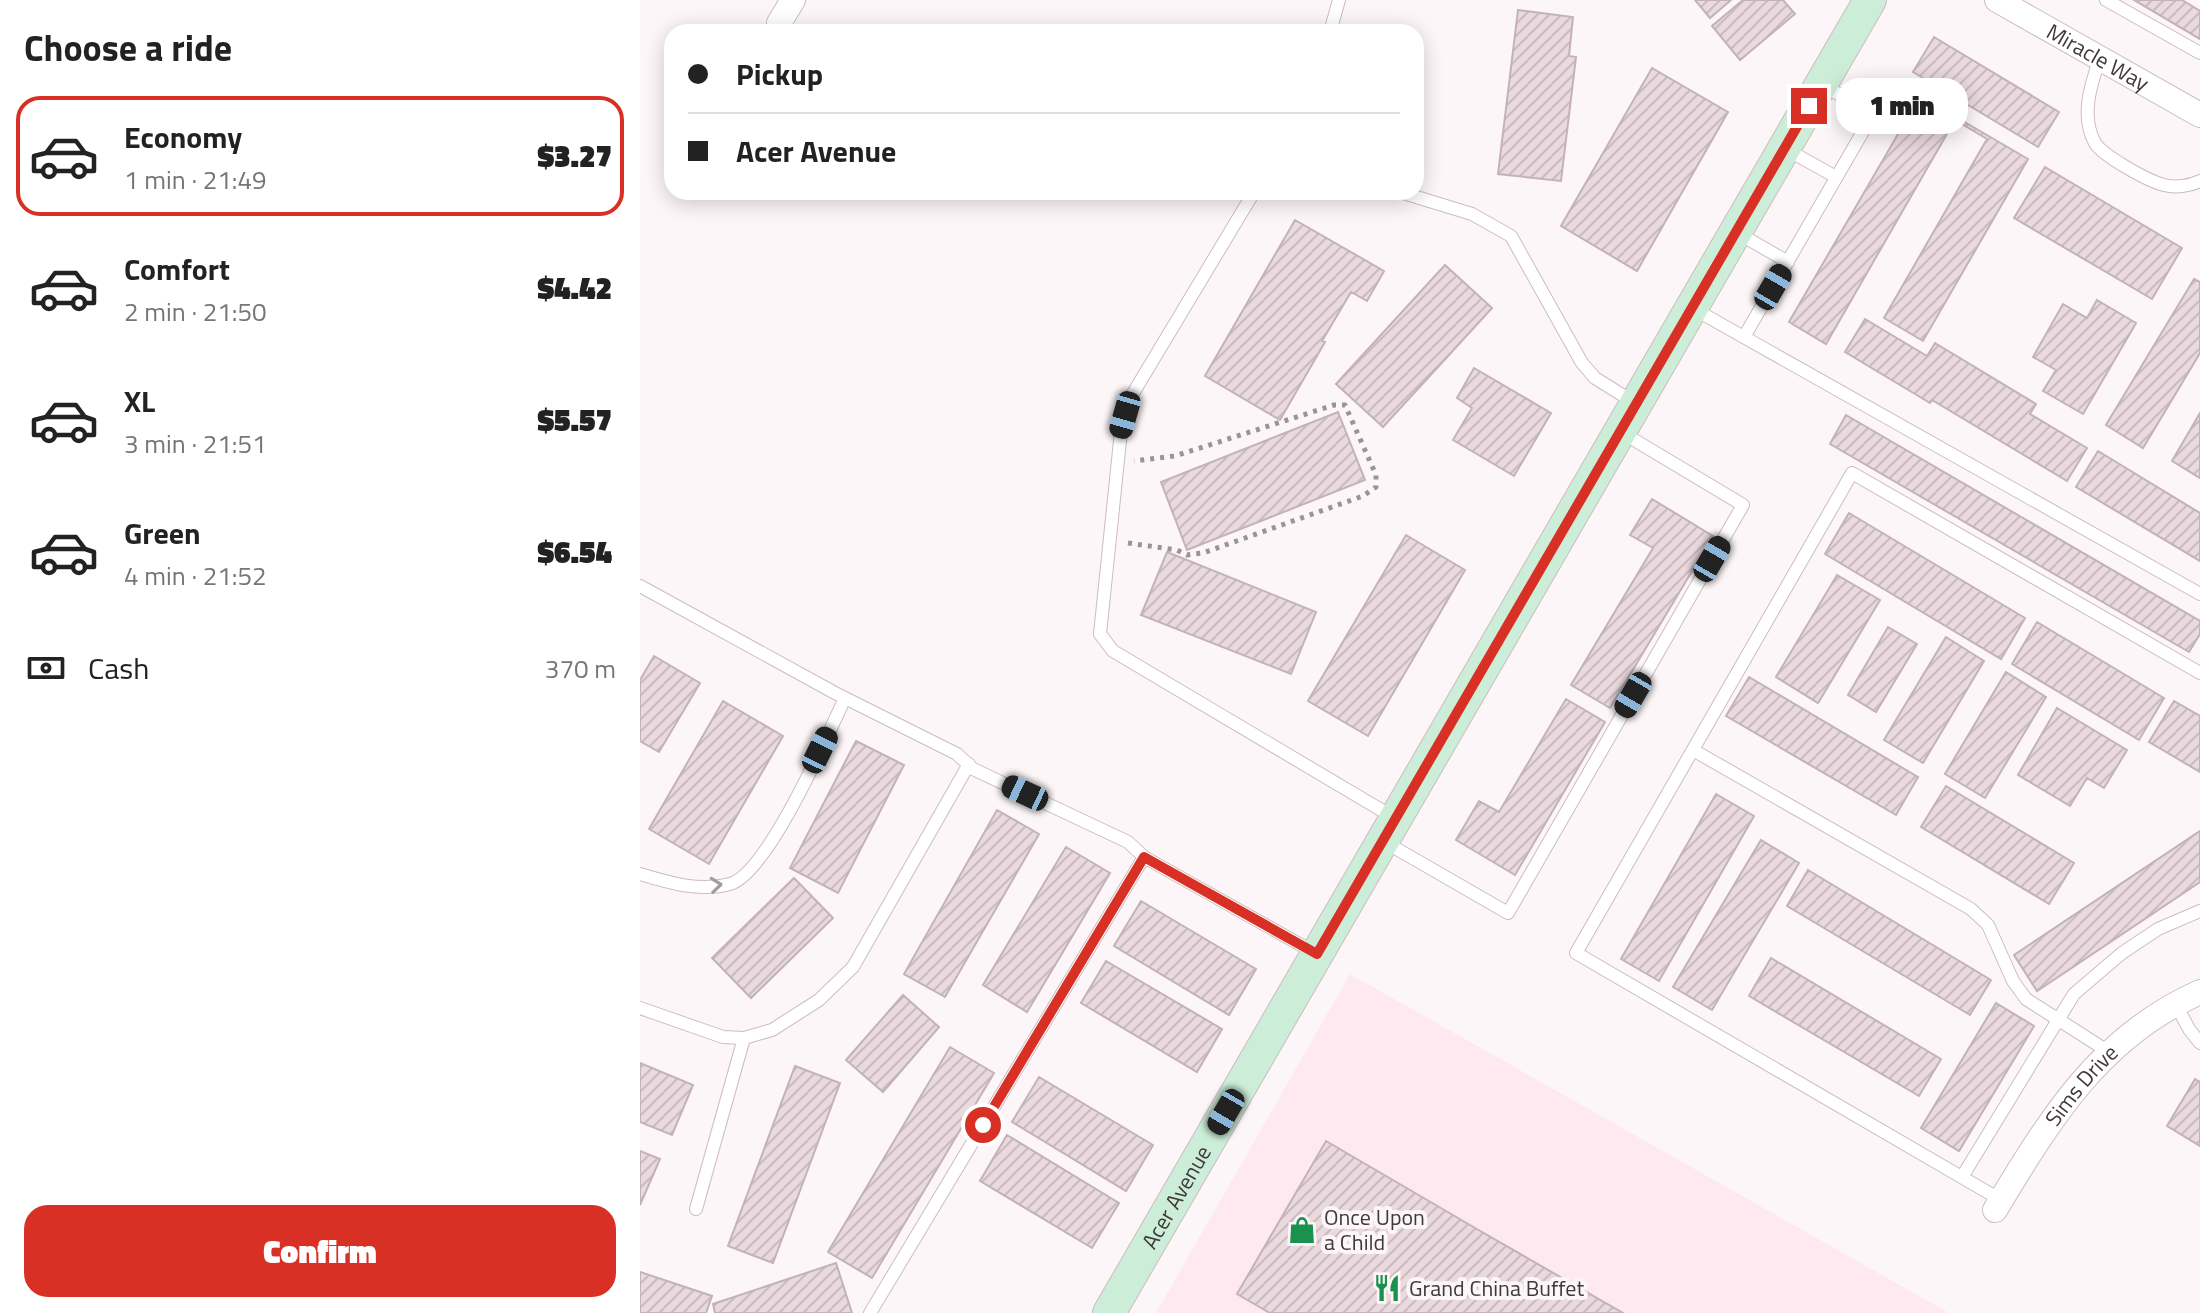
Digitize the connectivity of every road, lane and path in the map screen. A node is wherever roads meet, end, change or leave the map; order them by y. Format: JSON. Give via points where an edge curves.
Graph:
{"nodes":[{"id":1,"x":793,"y":0,"type":"edge"},
{"id":2,"x":1339,"y":0,"type":"edge"},
{"id":3,"x":1870,"y":0,"type":"edge"},
{"id":4,"x":2106,"y":0,"type":"edge"},
{"id":5,"x":2009,"y":3,"type":"edge"},
{"id":6,"x":779,"y":23,"type":"dead end"},
{"id":7,"x":1332,"y":24,"type":"edge"},
{"id":8,"x":2200,"y":53,"type":"edge"},
{"id":9,"x":2100,"y":58,"type":"junction"},
{"id":10,"x":1821,"y":84,"type":"junction"},
{"id":11,"x":1887,"y":90,"type":"dead end"},
{"id":12,"x":1873,"y":114,"type":"junction"},
{"id":13,"x":2200,"y":115,"type":"edge"},
{"id":14,"x":1784,"y":148,"type":"junction"},
{"id":15,"x":1836,"y":177,"type":"junction"},
{"id":16,"x":2200,"y":181,"type":"edge"},
{"id":17,"x":1424,"y":199,"type":"edge"},
{"id":18,"x":1249,"y":200,"type":"edge"},
{"id":19,"x":1736,"y":232,"type":"junction"},
{"id":20,"x":1788,"y":262,"type":"junction"},
{"id":21,"x":1692,"y":308,"type":"junction"},
{"id":22,"x":1744,"y":337,"type":"junction"},
{"id":23,"x":1637,"y":403,"type":"junction"},
{"id":24,"x":1620,"y":431,"type":"junction"},
{"id":25,"x":1117,"y":463,"type":"junction"},
{"id":26,"x":1109,"y":540,"type":"junction"},
{"id":27,"x":640,"y":586,"type":"edge"},
{"id":28,"x":2200,"y":594,"type":"edge"},
{"id":29,"x":2200,"y":673,"type":"edge"},
{"id":30,"x":845,"y":698,"type":"junction"},
{"id":31,"x":1693,"y":750,"type":"junction"},
{"id":32,"x":969,"y":764,"type":"junction"},
{"id":33,"x":1389,"y":830,"type":"junction"},
{"id":34,"x":1144,"y":857,"type":"junction"},
{"id":35,"x":640,"y":874,"type":"edge"},
{"id":36,"x":2200,"y":911,"type":"edge"},
{"id":37,"x":1317,"y":954,"type":"junction"},
{"id":38,"x":2200,"y":992,"type":"edge"},
{"id":39,"x":2175,"y":1003,"type":"junction"},
{"id":40,"x":640,"y":1008,"type":"edge"},
{"id":41,"x":2058,"y":1019,"type":"junction"},
{"id":42,"x":744,"y":1038,"type":"junction"},
{"id":43,"x":2200,"y":1043,"type":"edge"},
{"id":44,"x":2109,"y":1052,"type":"junction"},
{"id":45,"x":1962,"y":1177,"type":"junction"},
{"id":46,"x":1998,"y":1205,"type":"joint"},
{"id":47,"x":696,"y":1209,"type":"dead end"},
{"id":48,"x":870,"y":1313,"type":"edge"},
{"id":49,"x":1109,"y":1313,"type":"edge"}],
"edges":[{"from":1,"to":6,"type":"street"},
{"from":2,"to":7,"type":"lane"},
{"from":3,"to":10,"type":"street","name":"Acer Avenue"},
{"from":4,"to":8,"type":"lane"},
{"from":5,"to":9,"type":"street","name":"Miracle Way"},
{"from":9,"to":13,"type":"street","name":"Miracle Way"},
{"from":9,"to":16,"type":"lane","via":[[2088,107],[2096,144],[2166,186]]},
{"from":10,"to":12,"type":"lane"},
{"from":10,"to":14,"type":"street","name":"Acer Avenue"},
{"from":11,"to":12,"type":"lane"},
{"from":12,"to":15,"type":"lane"},
{"from":14,"to":15,"type":"lane"},
{"from":14,"to":19,"type":"street","name":"Acer Avenue"},
{"from":15,"to":20,"type":"lane"},
{"from":17,"to":23,"type":"lane","via":[[1472,214],[1511,236],[1582,363],[1595,378]]},
{"from":18,"to":25,"type":"lane","via":[[1129,400]]},
{"from":19,"to":20,"type":"lane"},
{"from":19,"to":21,"type":"street","name":"Acer Avenue"},
{"from":20,"to":22,"type":"lane"},
{"from":21,"to":22,"type":"lane"},
{"from":21,"to":23,"type":"street","name":"Acer Avenue"},
{"from":22,"to":28,"type":"lane"},
{"from":23,"to":24,"type":"street","name":"Acer Avenue"},
{"from":24,"to":33,"type":"street","name":"Acer Avenue"},
{"from":24,"to":33,"type":"lane","via":[[1743,505],[1508,913]]},
{"from":25,"to":26,"type":"lane"},
{"from":25,"to":26,"type":"path","via":[[1175,456],[1345,405],[1376,475],[1376,487],[1203,553],[1187,555]]},
{"from":26,"to":33,"type":"lane","via":[[1100,634],[1113,651]]},
{"from":27,"to":30,"type":"lane"},
{"from":29,"to":31,"type":"lane","via":[[1852,473]]},
{"from":30,"to":32,"type":"lane"},
{"from":35,"to":30,"type":"lane","one_way":true,"via":[[707,887],[734,883],[745,874],[795,801]]},
{"from":31,"to":41,"type":"lane","via":[[1971,909],[1988,925],[2026,999]]},
{"from":31,"to":45,"type":"lane","via":[[1576,953]]},
{"from":32,"to":34,"type":"lane","via":[[1128,842]]},
{"from":32,"to":42,"type":"lane","via":[[853,967],[819,1000],[772,1030]]},
{"from":33,"to":37,"type":"street","name":"Acer Avenue"},
{"from":34,"to":37,"type":"lane"},
{"from":34,"to":48,"type":"lane"},
{"from":36,"to":41,"type":"lane","via":[[2158,929],[2122,953],[2074,994]]},
{"from":37,"to":49,"type":"street","name":"Acer Avenue"},
{"from":38,"to":39,"type":"street","name":"Sims Drive"},
{"from":39,"to":43,"type":"lane"},
{"from":39,"to":44,"type":"street","name":"Sims Drive"},
{"from":40,"to":42,"type":"lane","via":[[723,1037]]},
{"from":41,"to":44,"type":"lane"},
{"from":41,"to":45,"type":"lane"},
{"from":42,"to":47,"type":"lane"},
{"from":44,"to":46,"type":"street","name":"Sims Drive","via":[[2038,1139]]},
{"from":45,"to":46,"type":"lane"}]}
